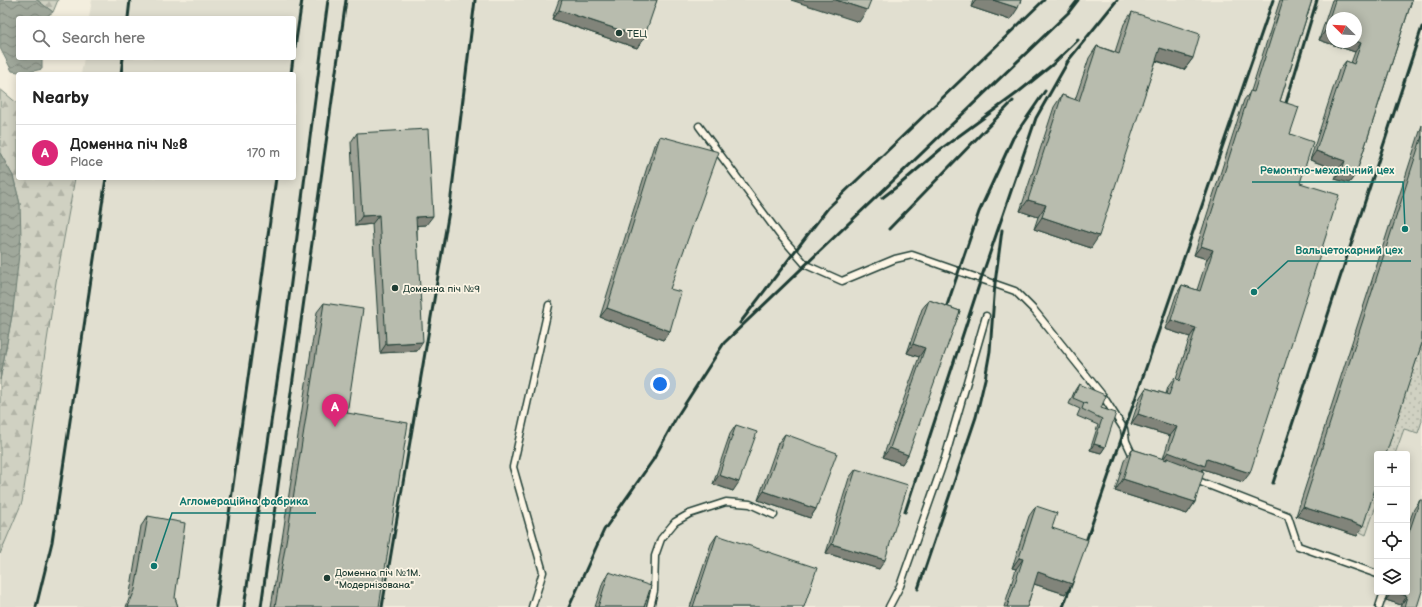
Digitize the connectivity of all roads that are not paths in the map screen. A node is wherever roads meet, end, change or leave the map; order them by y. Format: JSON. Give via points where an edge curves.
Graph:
{"nodes":[{"id":1,"x":699,"y":126,"type":"dead end"},
{"id":2,"x":549,"y":305,"type":"dead end"},
{"id":3,"x":986,"y":316,"type":"dead end"},
{"id":4,"x":1140,"y":457,"type":"edge"},
{"id":5,"x":1184,"y":475,"type":"edge"},
{"id":6,"x":774,"y":515,"type":"dead end"},
{"id":7,"x":1374,"y":573,"type":"edge"},
{"id":8,"x":1383,"y":595,"type":"edge"},
{"id":9,"x":532,"y":607,"type":"edge"},
{"id":10,"x":650,"y":607,"type":"edge"},
{"id":11,"x":889,"y":607,"type":"edge"},
{"id":12,"x":1379,"y":607,"type":"edge"}],
"edges":[{"from":1,"to":4,"type":"lane","via":[[779,234],[806,265],[842,280],[895,258],[912,255],[1015,291],[1034,310],[1102,396],[1124,429],[1132,454]]},
{"from":2,"to":9,"type":"lane","via":[[513,467],[543,572]]},
{"from":3,"to":11,"type":"lane","via":[[945,458],[900,586]]},
{"from":5,"to":7,"type":"lane","via":[[1288,516],[1298,546]]},
{"from":6,"to":10,"type":"lane","via":[[750,504],[726,502],[688,514],[675,522],[661,539],[655,556],[654,591]]},
{"from":8,"to":12,"type":"lane"}]}
